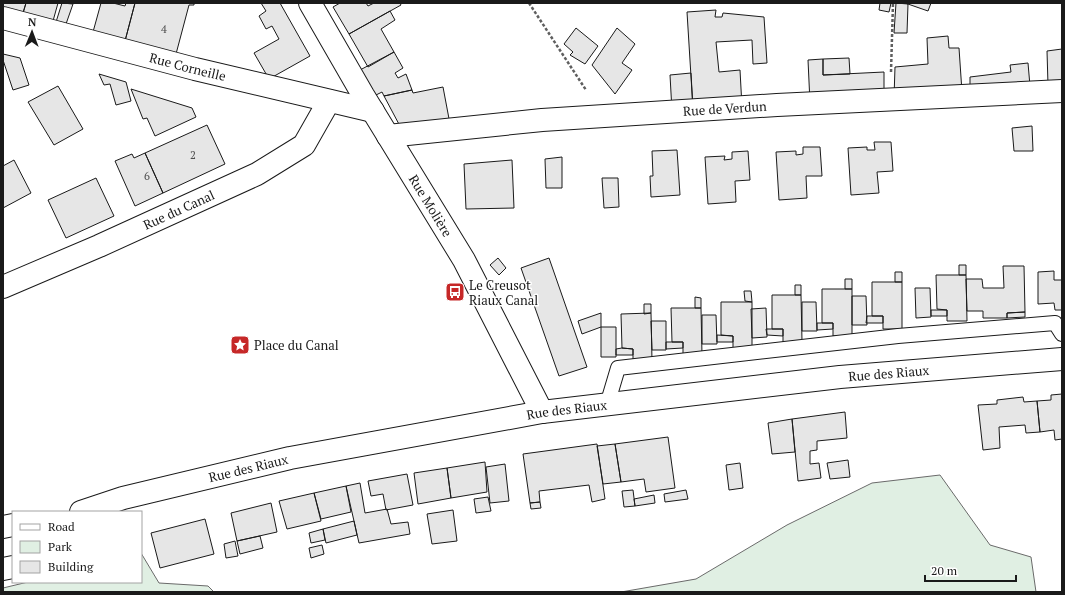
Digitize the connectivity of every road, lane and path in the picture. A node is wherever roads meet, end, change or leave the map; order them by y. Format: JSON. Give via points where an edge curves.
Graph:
{"nodes":[{"id":1,"x":310,"y":3,"type":"edge"},
{"id":2,"x":529,"y":3,"type":"edge"},
{"id":3,"x":893,"y":3,"type":"edge"},
{"id":4,"x":3,"y":18,"type":"edge"},
{"id":5,"x":1062,"y":91,"type":"edge"},
{"id":6,"x":329,"y":100,"type":"junction"},
{"id":7,"x":892,"y":100,"type":"junction"},
{"id":8,"x":373,"y":111,"type":"junction"},
{"id":9,"x":603,"y":116,"type":"junction"},
{"id":10,"x":388,"y":136,"type":"junction"},
{"id":11,"x":3,"y":287,"type":"edge"},
{"id":12,"x":1062,"y":334,"type":"edge"},
{"id":13,"x":1062,"y":359,"type":"edge"},
{"id":14,"x":607,"y":406,"type":"junction"},
{"id":15,"x":542,"y":412,"type":"junction"},
{"id":16,"x":84,"y":511,"type":"edge"}],
"edges":[{"from":1,"to":8,"type":"street","name":"Rue Molière"},
{"from":2,"to":9,"type":"path"},
{"from":3,"to":7,"type":"path"},
{"from":4,"to":6,"type":"street","name":"Rue Corneille","via":[[195,69]]},
{"from":5,"to":7,"type":"street","name":"Rue de Verdun"},
{"from":6,"to":8,"type":"street","name":"Rue Corneille"},
{"from":6,"to":11,"type":"street","name":"Rue du Canal","via":[[304,145],[257,174]]},
{"from":7,"to":9,"type":"street","name":"Rue de Verdun"},
{"from":8,"to":10,"type":"street","name":"Rue Molière"},
{"from":9,"to":10,"type":"street","name":"Rue de Verdun"},
{"from":10,"to":15,"type":"street","name":"Rue Molière","via":[[464,260]]},
{"from":12,"to":14,"type":"lane","via":[[1055,322],[898,336],[618,368]]},
{"from":13,"to":14,"type":"street","name":"Rue des Riaux","via":[[840,377]]},
{"from":14,"to":15,"type":"street","name":"Rue des Riaux"},
{"from":15,"to":16,"type":"street","name":"Rue des Riaux","via":[[290,458],[123,498]]}]}
